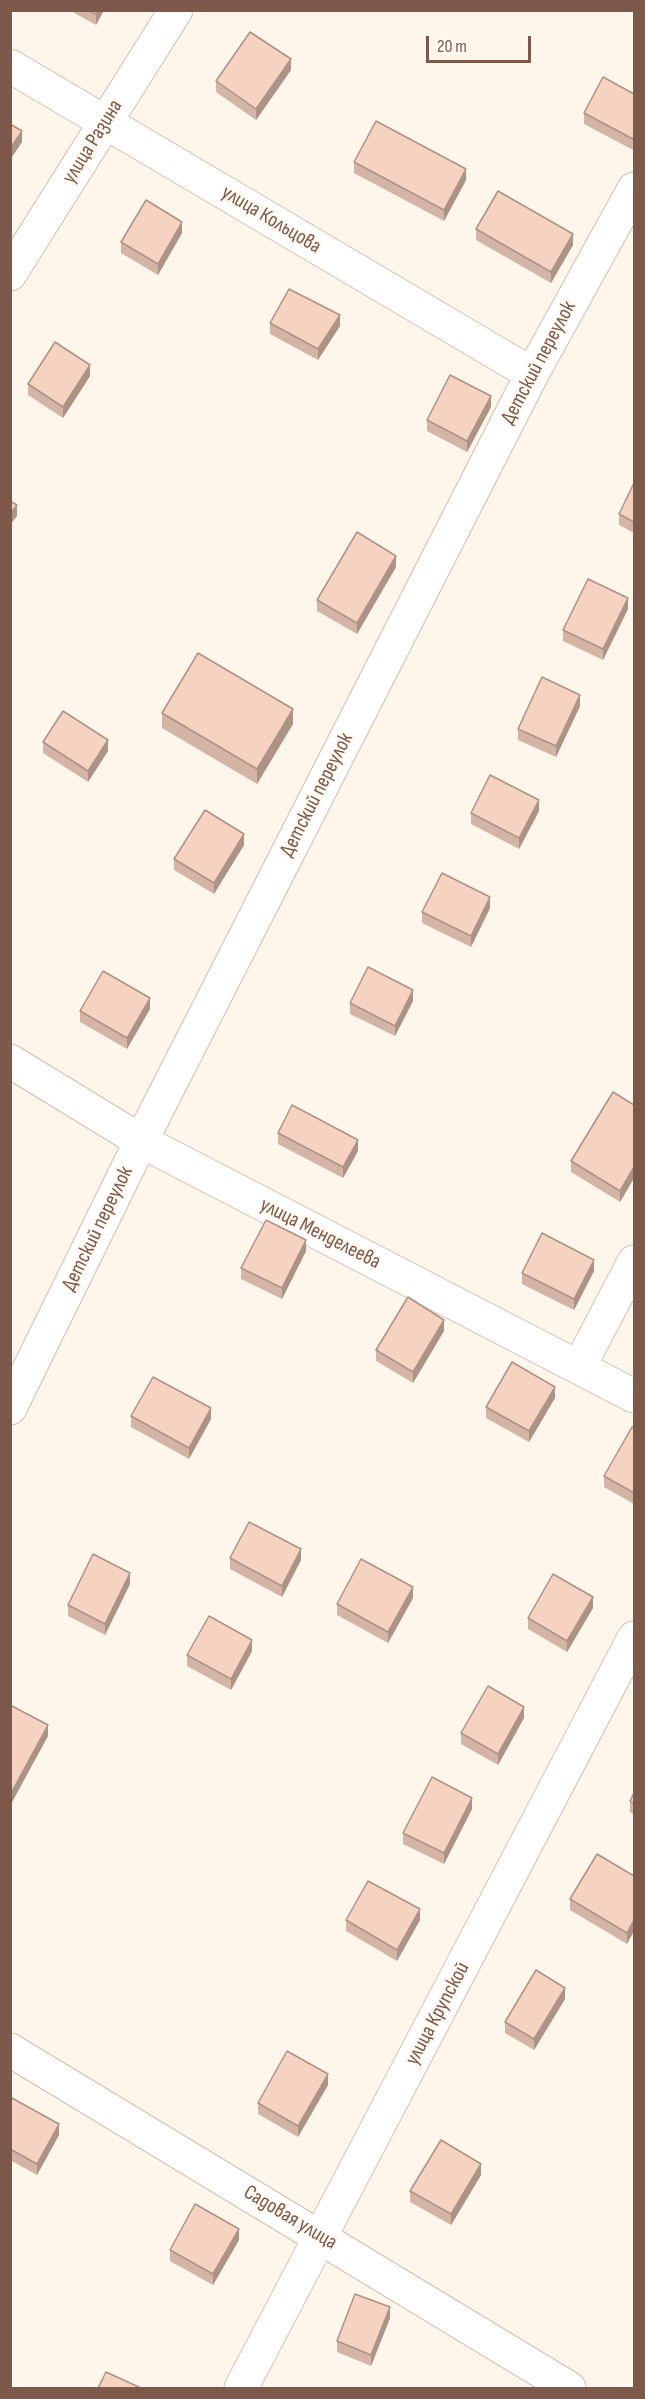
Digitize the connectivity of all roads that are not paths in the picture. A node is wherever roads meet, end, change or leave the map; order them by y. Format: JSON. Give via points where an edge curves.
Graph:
{"nodes":[{"id":1,"x":176,"y":10,"type":"edge"},
{"id":2,"x":10,"y":66,"type":"edge"},
{"id":3,"x":105,"y":122,"type":"junction"},
{"id":4,"x":634,"y":189,"type":"edge"},
{"id":5,"x":10,"y":274,"type":"edge"},
{"id":6,"x":532,"y":374,"type":"junction"},
{"id":7,"x":10,"y":1061,"type":"edge"},
{"id":8,"x":141,"y":1141,"type":"junction"},
{"id":9,"x":634,"y":1262,"type":"edge"},
{"id":10,"x":579,"y":1367,"type":"junction"},
{"id":11,"x":634,"y":1396,"type":"edge"},
{"id":12,"x":10,"y":1408,"type":"edge"},
{"id":13,"x":634,"y":1638,"type":"edge"},
{"id":14,"x":10,"y":2050,"type":"edge"},
{"id":15,"x":321,"y":2236,"type":"junction"},
{"id":16,"x":241,"y":2388,"type":"edge"},
{"id":17,"x":569,"y":2388,"type":"edge"}],
"edges":[{"from":1,"to":3,"type":"street","name":"улица Разина"},
{"from":2,"to":3,"type":"street","name":"улица Кольцова"},
{"from":3,"to":5,"type":"street","name":"улица Разина"},
{"from":3,"to":6,"type":"street","name":"улица Кольцова"},
{"from":4,"to":6,"type":"street","name":"Детский переулок"},
{"from":6,"to":8,"type":"street","name":"Детский переулок"},
{"from":7,"to":8,"type":"street","name":"улица Менделеева"},
{"from":8,"to":10,"type":"street","name":"улица Менделеева"},
{"from":8,"to":12,"type":"street","name":"Детский переулок"},
{"from":9,"to":10,"type":"street"},
{"from":10,"to":11,"type":"street","name":"улица Менделеева"},
{"from":13,"to":15,"type":"street","name":"улица Крупской"},
{"from":14,"to":15,"type":"street","name":"Садовая улица"},
{"from":15,"to":16,"type":"street","name":"улица Крупской"},
{"from":15,"to":17,"type":"street","name":"Садовая улица"}]}
